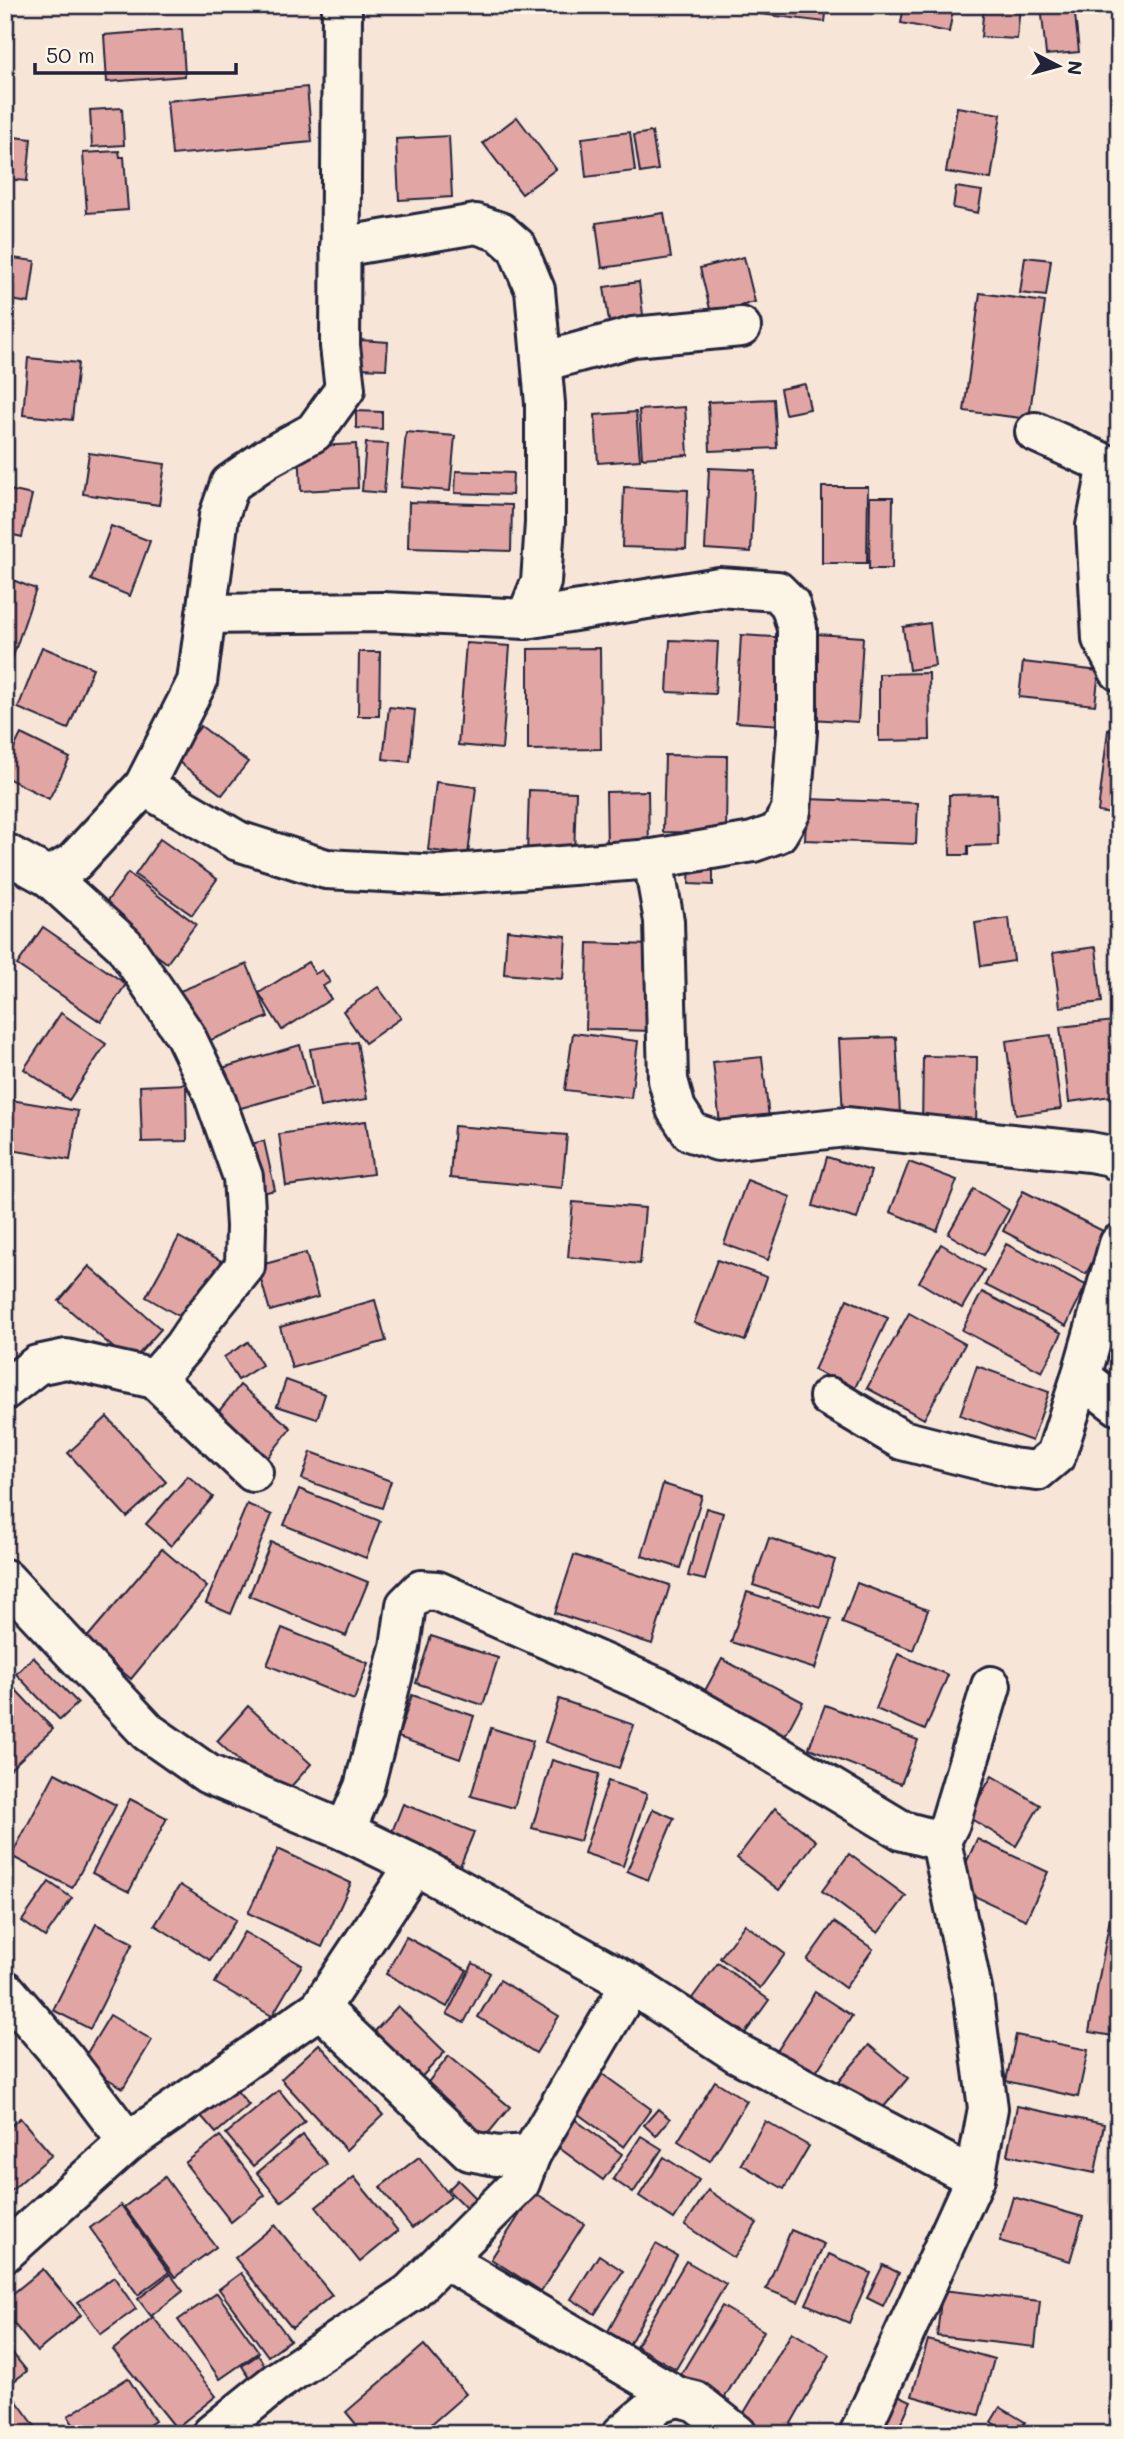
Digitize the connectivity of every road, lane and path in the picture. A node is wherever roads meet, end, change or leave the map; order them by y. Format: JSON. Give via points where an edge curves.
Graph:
{"nodes":[{"id":1,"x":342,"y":5,"type":"edge"},
{"id":2,"x":340,"y":247,"type":"junction"},
{"id":3,"x":741,"y":327,"type":"dead end"},
{"id":4,"x":542,"y":362,"type":"junction"},
{"id":5,"x":1035,"y":432,"type":"dead end"},
{"id":6,"x":1113,"y":466,"type":"edge"},
{"id":7,"x":205,"y":614,"type":"junction"},
{"id":8,"x":526,"y":620,"type":"junction"},
{"id":9,"x":1119,"y":671,"type":"edge"},
{"id":10,"x":144,"y":786,"type":"junction"},
{"id":11,"x":5,"y":853,"type":"edge"},
{"id":12,"x":653,"y":859,"type":"junction"},
{"id":13,"x":49,"y":877,"type":"junction"},
{"id":14,"x":1119,"y":1162,"type":"edge"},
{"id":15,"x":1119,"y":1244,"type":"edge"},
{"id":16,"x":1081,"y":1377,"type":"junction"},
{"id":17,"x":155,"y":1379,"type":"junction"},
{"id":18,"x":5,"y":1390,"type":"edge"},
{"id":19,"x":829,"y":1397,"type":"dead end"},
{"id":20,"x":1119,"y":1406,"type":"edge"},
{"id":21,"x":253,"y":1472,"type":"dead end"},
{"id":22,"x":5,"y":1579,"type":"edge"},
{"id":23,"x":991,"y":1686,"type":"dead end"},
{"id":24,"x":345,"y":1830,"type":"junction"},
{"id":25,"x":941,"y":1841,"type":"junction"},
{"id":26,"x":415,"y":1865,"type":"junction"},
{"id":27,"x":631,"y":1984,"type":"junction"},
{"id":28,"x":5,"y":1990,"type":"edge"},
{"id":29,"x":320,"y":2008,"type":"junction"},
{"id":30,"x":128,"y":2142,"type":"junction"},
{"id":31,"x":531,"y":2154,"type":"junction"},
{"id":32,"x":975,"y":2178,"type":"junction"},
{"id":33,"x":5,"y":2252,"type":"edge"},
{"id":34,"x":444,"y":2259,"type":"junction"},
{"id":35,"x":678,"y":2397,"type":"junction"},
{"id":36,"x":212,"y":2434,"type":"edge"},
{"id":37,"x":622,"y":2434,"type":"edge"},
{"id":38,"x":737,"y":2434,"type":"edge"},
{"id":39,"x":859,"y":2434,"type":"edge"}],
"edges":[{"from":1,"to":2,"type":"street"},
{"from":2,"to":4,"type":"street","via":[[476,224],[500,232],[517,247],[535,290]]},
{"from":2,"to":7,"type":"street","via":[[345,389],[314,432],[230,484],[219,516]]},
{"from":3,"to":4,"type":"street","via":[[633,337]]},
{"from":4,"to":8,"type":"street","via":[[545,523],[541,582]]},
{"from":5,"to":6,"type":"street"},
{"from":6,"to":9,"type":"street","via":[[1096,526],[1102,639]]},
{"from":7,"to":8,"type":"street","via":[[382,612]]},
{"from":7,"to":10,"type":"street","via":[[197,682]]},
{"from":8,"to":12,"type":"street","via":[[719,587],[777,591],[790,604],[797,628],[797,732],[790,811],[785,822],[778,833],[753,842]]},
{"from":10,"to":12,"type":"street","via":[[238,841],[326,869],[440,875]]},
{"from":10,"to":13,"type":"street","via":[[74,862]]},
{"from":11,"to":13,"type":"street"},
{"from":12,"to":14,"type":"street","via":[[663,921],[668,1080],[676,1109],[691,1132],[718,1141],[846,1127],[1090,1152]]},
{"from":13,"to":17,"type":"street","via":[[124,945],[154,987],[213,1093],[243,1177],[245,1266]]},
{"from":15,"to":16,"type":"street"},
{"from":16,"to":19,"type":"street","via":[[1056,1455],[1037,1471],[902,1440]]},
{"from":16,"to":20,"type":"street"},
{"from":17,"to":18,"type":"street","via":[[66,1359],[37,1366]]},
{"from":17,"to":21,"type":"street"},
{"from":22,"to":24,"type":"street","via":[[148,1732],[208,1774]]},
{"from":23,"to":25,"type":"street"},
{"from":24,"to":25,"type":"street","via":[[364,1787],[400,1647],[406,1605],[421,1590],[437,1591],[659,1689],[902,1831]]},
{"from":24,"to":26,"type":"street"},
{"from":25,"to":32,"type":"street","via":[[974,1994],[988,2108]]},
{"from":26,"to":27,"type":"street"},
{"from":26,"to":29,"type":"street"},
{"from":27,"to":31,"type":"street"},
{"from":27,"to":32,"type":"street","via":[[737,2053]]},
{"from":28,"to":30,"type":"street"},
{"from":29,"to":30,"type":"street"},
{"from":29,"to":31,"type":"street","via":[[470,2151],[497,2156]]},
{"from":30,"to":33,"type":"street"},
{"from":31,"to":34,"type":"street","via":[[520,2183]]},
{"from":32,"to":39,"type":"street"},
{"from":34,"to":35,"type":"street"},
{"from":34,"to":36,"type":"street","via":[[410,2293],[278,2381]]},
{"from":35,"to":37,"type":"street","via":[[660,2402]]},
{"from":35,"to":38,"type":"street","via":[[695,2401]]}]}
